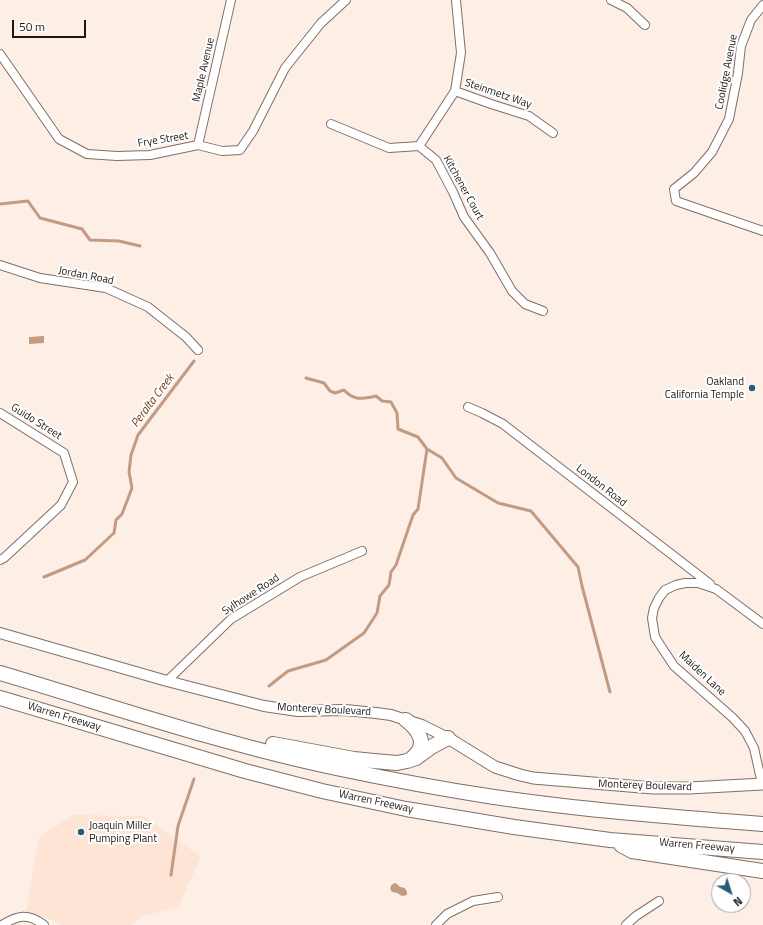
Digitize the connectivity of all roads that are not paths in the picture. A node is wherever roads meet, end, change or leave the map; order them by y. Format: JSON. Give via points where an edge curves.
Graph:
{"nodes":[{"id":1,"x":231,"y":0,"type":"edge"},
{"id":2,"x":346,"y":0,"type":"edge"},
{"id":3,"x":456,"y":0,"type":"edge"},
{"id":4,"x":611,"y":0,"type":"edge"},
{"id":5,"x":763,"y":5,"type":"edge"},
{"id":6,"x":644,"y":25,"type":"dead end"},
{"id":7,"x":0,"y":54,"type":"edge"},
{"id":8,"x":455,"y":91,"type":"junction"},
{"id":9,"x":331,"y":124,"type":"dead end"},
{"id":10,"x":553,"y":133,"type":"dead end"},
{"id":11,"x":198,"y":145,"type":"junction"},
{"id":12,"x":419,"y":146,"type":"junction"},
{"id":13,"x":763,"y":231,"type":"edge"},
{"id":14,"x":0,"y":266,"type":"edge"},
{"id":15,"x":543,"y":311,"type":"dead end"},
{"id":16,"x":198,"y":350,"type":"dead end"},
{"id":17,"x":468,"y":407,"type":"dead end"},
{"id":18,"x":0,"y":413,"type":"edge"},
{"id":19,"x":362,"y":552,"type":"dead end"},
{"id":20,"x":0,"y":560,"type":"edge"},
{"id":21,"x":716,"y":588,"type":"junction"},
{"id":22,"x":763,"y":624,"type":"edge"},
{"id":23,"x":0,"y":633,"type":"edge"},
{"id":24,"x":0,"y":672,"type":"edge"},
{"id":25,"x":167,"y":680,"type":"junction"},
{"id":26,"x":0,"y":698,"type":"edge"},
{"id":27,"x":406,"y":720,"type":"junction"},
{"id":28,"x":162,"y":722,"type":"junction"},
{"id":29,"x":448,"y":738,"type":"junction"},
{"id":30,"x":407,"y":762,"type":"junction"},
{"id":31,"x":762,"y":784,"type":"edge"},
{"id":32,"x":763,"y":824,"type":"edge"},
{"id":33,"x":610,"y":840,"type":"junction"},
{"id":34,"x":763,"y":852,"type":"edge"},
{"id":35,"x":763,"y":871,"type":"edge"},
{"id":36,"x":498,"y":897,"type":"dead end"},
{"id":37,"x":658,"y":901,"type":"dead end"},
{"id":38,"x":2,"y":925,"type":"edge"},
{"id":39,"x":44,"y":925,"type":"edge"},
{"id":40,"x":436,"y":925,"type":"edge"},
{"id":41,"x":626,"y":925,"type":"edge"}],
"edges":[{"from":1,"to":11,"type":"street","name":"Maple Avenue"},
{"from":2,"to":11,"type":"street","name":"Frye Street","via":[[321,23],[285,68],[253,131],[240,150],[222,151]]},
{"from":3,"to":8,"type":"street","via":[[461,54]]},
{"from":4,"to":6,"type":"street","via":[[627,8]]},
{"from":5,"to":13,"type":"street","name":"Coolidge Avenue","via":[[751,20],[741,46],[729,119],[712,152],[694,173],[674,189],[676,201]]},
{"from":7,"to":11,"type":"street","name":"Frye Street","via":[[59,139],[87,154],[150,155]]},
{"from":8,"to":10,"type":"street","name":"Steinmetz Way","via":[[529,116]]},
{"from":8,"to":12,"type":"street"},
{"from":9,"to":12,"type":"street","via":[[389,148]]},
{"from":12,"to":15,"type":"street","name":"Kitchener Court","via":[[436,160],[464,216],[512,291],[525,304]]},
{"from":14,"to":16,"type":"street","name":"Jordan Road","via":[[40,278],[106,288],[148,307],[186,337]]},
{"from":17,"to":21,"type":"street","name":"London Road","via":[[503,424]]},
{"from":18,"to":20,"type":"street","name":"Guido Street","via":[[64,453],[74,482],[61,505]]},
{"from":19,"to":25,"type":"street","name":"Sylhowe Road","via":[[300,577],[231,619]]},
{"from":21,"to":22,"type":"street","name":"Maiden Lane"},
{"from":21,"to":31,"type":"street","name":"Maiden Lane","via":[[698,583],[685,583],[665,590],[654,608],[652,618],[655,636],[674,666],[746,731],[754,748]]},
{"from":23,"to":25,"type":"street","name":"Monterey Boulevard"},
{"from":24,"to":28,"type":"highway"},
{"from":25,"to":27,"type":"street","name":"Monterey Boulevard","via":[[281,709],[360,711],[391,715]]},
{"from":26,"to":33,"type":"highway","name":"Warren Freeway","via":[[245,772],[322,791],[506,826]]},
{"from":27,"to":29,"type":"street","name":"Monterey Boulevard"},
{"from":27,"to":30,"type":"highway","via":[[418,731],[421,744],[414,757]]},
{"from":28,"to":30,"type":"highway","via":[[347,757]]},
{"from":28,"to":32,"type":"highway","via":[[253,748],[334,767],[494,797],[581,808]]},
{"from":29,"to":30,"type":"highway"},
{"from":29,"to":31,"type":"main road","name":"Monterey Boulevard","via":[[495,767],[533,778],[653,788]]},
{"from":33,"to":34,"type":"highway","name":"Warren Freeway"},
{"from":33,"to":35,"type":"highway","via":[[632,851]]},
{"from":36,"to":40,"type":"street","via":[[472,901],[448,914]]},
{"from":37,"to":41,"type":"street"},
{"from":38,"to":39,"type":"street","via":[[15,918],[26,917],[37,919]]}]}
